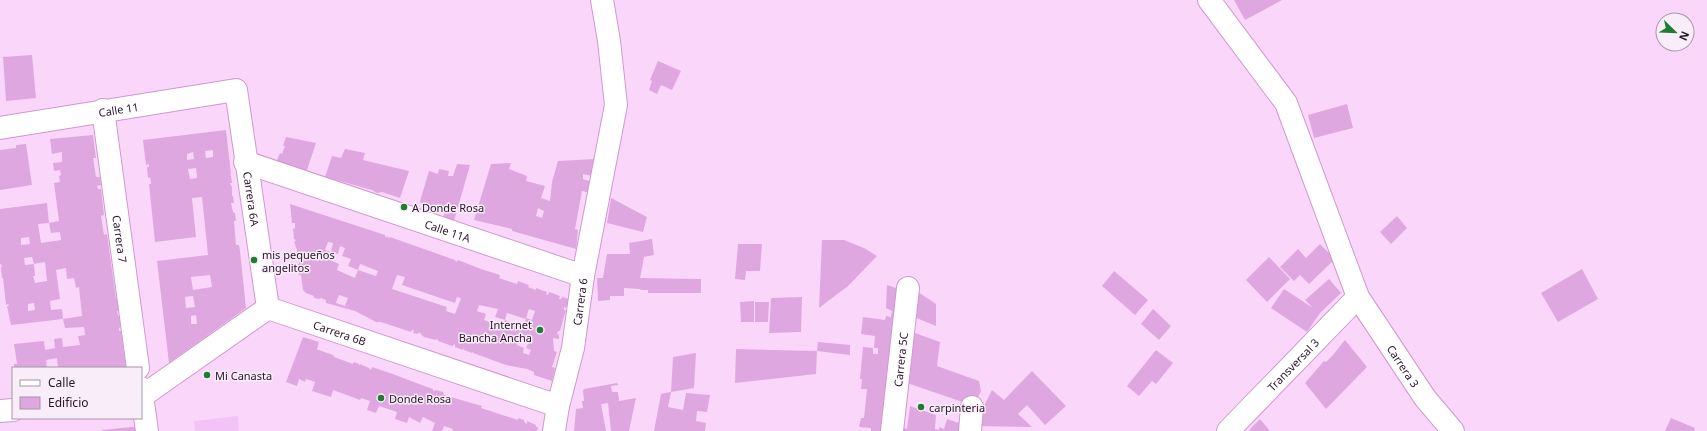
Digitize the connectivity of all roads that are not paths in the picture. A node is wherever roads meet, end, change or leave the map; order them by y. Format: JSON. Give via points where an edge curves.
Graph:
{"nodes":[{"id":1,"x":602,"y":0,"type":"edge"},
{"id":2,"x":1209,"y":0,"type":"edge"},
{"id":3,"x":236,"y":90,"type":"joint"},
{"id":4,"x":103,"y":110,"type":"junction"},
{"id":5,"x":0,"y":128,"type":"edge"},
{"id":6,"x":246,"y":162,"type":"junction"},
{"id":7,"x":583,"y":276,"type":"junction"},
{"id":8,"x":908,"y":288,"type":"dead end"},
{"id":9,"x":1358,"y":297,"type":"junction"},
{"id":10,"x":268,"y":308,"type":"junction"},
{"id":11,"x":138,"y":367,"type":"edge"},
{"id":12,"x":142,"y":393,"type":"edge"},
{"id":13,"x":142,"y":401,"type":"edge"},
{"id":14,"x":558,"y":406,"type":"junction"},
{"id":15,"x":972,"y":407,"type":"dead end"},
{"id":16,"x":12,"y":410,"type":"edge"},
{"id":17,"x":0,"y":411,"type":"edge"},
{"id":18,"x":146,"y":431,"type":"edge"},
{"id":19,"x":554,"y":431,"type":"edge"},
{"id":20,"x":892,"y":431,"type":"edge"},
{"id":21,"x":970,"y":431,"type":"edge"},
{"id":22,"x":1228,"y":431,"type":"edge"},
{"id":23,"x":1453,"y":431,"type":"edge"}],
"edges":[{"from":1,"to":7,"type":"street","name":"Carrera 6","via":[[616,105]]},
{"from":2,"to":9,"type":"street","name":"Carrera 3","via":[[1286,103]]},
{"from":3,"to":4,"type":"street","name":"Calle 11"},
{"from":3,"to":6,"type":"street","name":"Carrera 6A"},
{"from":4,"to":5,"type":"street","name":"Calle 11"},
{"from":4,"to":11,"type":"street","name":"Carrera 7"},
{"from":6,"to":7,"type":"street","name":"Calle 11A"},
{"from":6,"to":10,"type":"street","name":"Carrera 6A"},
{"from":7,"to":14,"type":"street","name":"Carrera 6","via":[[573,348]]},
{"from":8,"to":20,"type":"street","name":"Carrera 5C"},
{"from":9,"to":22,"type":"street","name":"Transversal 3"},
{"from":9,"to":23,"type":"street","name":"Carrera 3","via":[[1425,398]]},
{"from":10,"to":12,"type":"street"},
{"from":10,"to":14,"type":"street","name":"Carrera 6B"},
{"from":13,"to":18,"type":"street"},
{"from":14,"to":19,"type":"street","name":"Carrera 6"},
{"from":15,"to":21,"type":"street"},
{"from":16,"to":17,"type":"street"}]}
